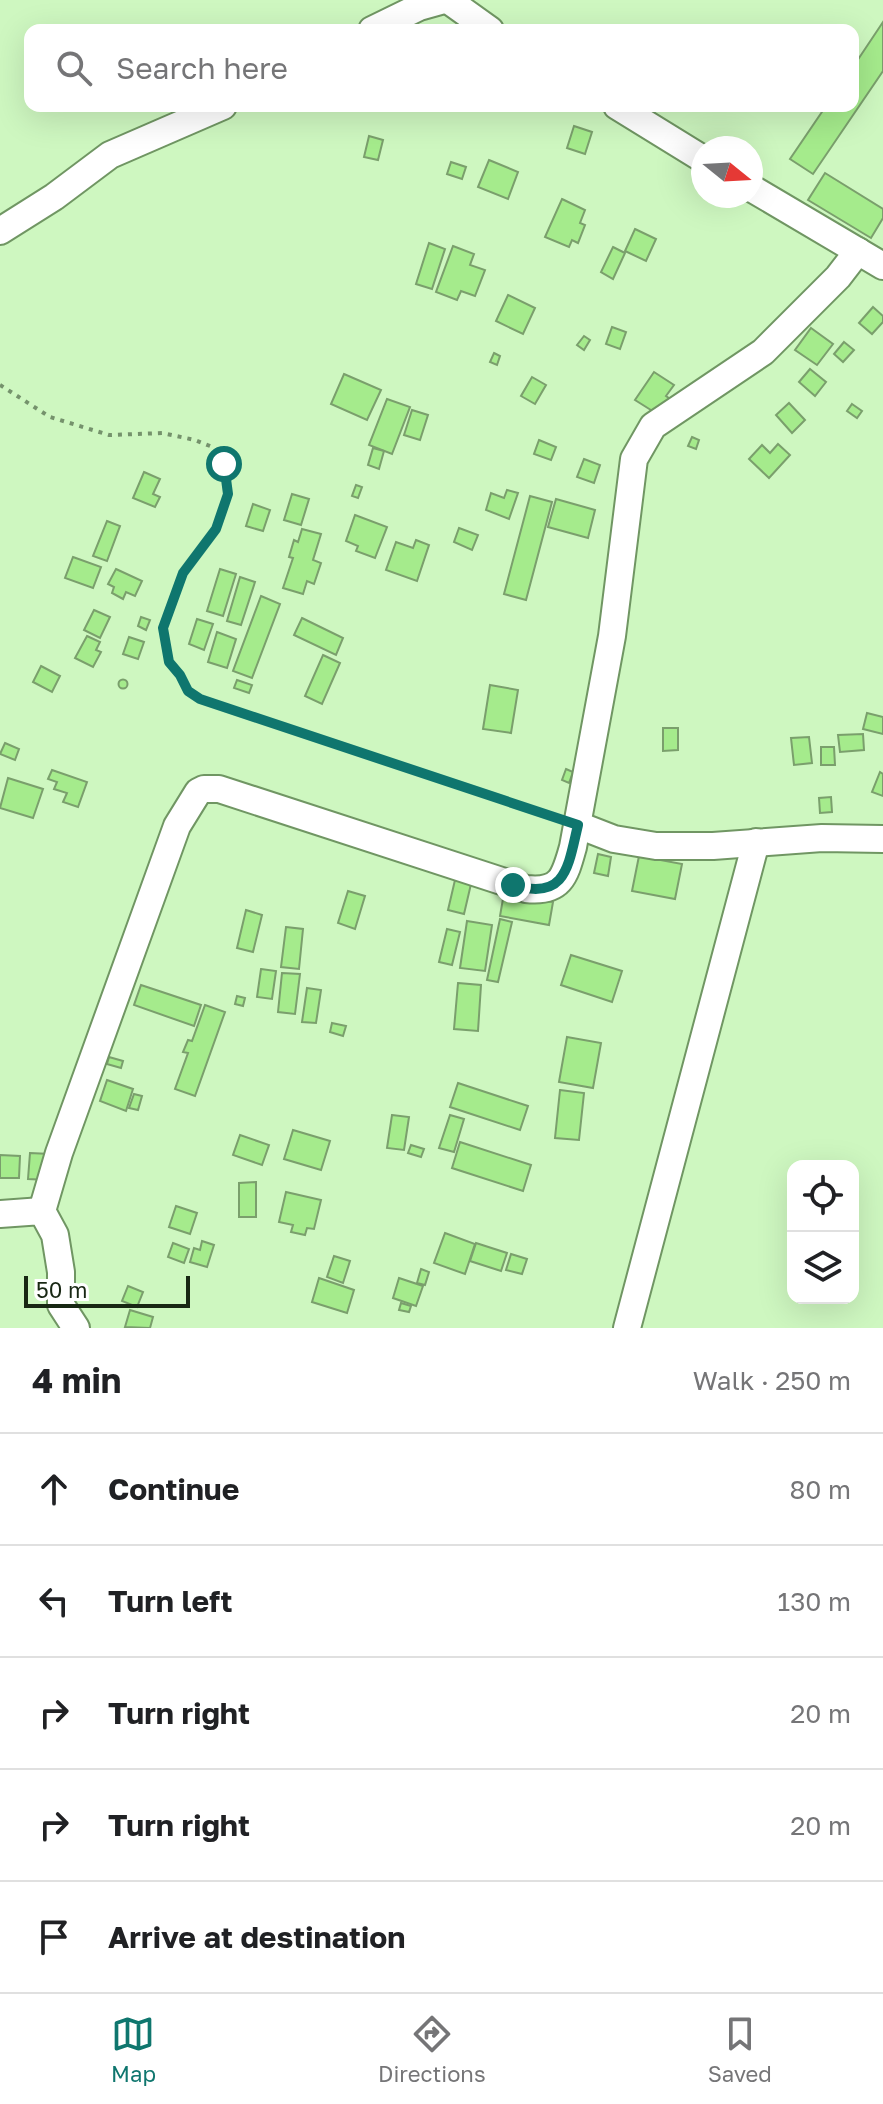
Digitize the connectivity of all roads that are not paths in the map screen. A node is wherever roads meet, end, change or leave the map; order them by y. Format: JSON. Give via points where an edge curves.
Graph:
{"nodes":[{"id":1,"x":446,"y":0,"type":"edge"},
{"id":2,"x":384,"y":24,"type":"edge"},
{"id":3,"x":481,"y":24,"type":"edge"},
{"id":4,"x":209,"y":112,"type":"edge"},
{"id":5,"x":627,"y":112,"type":"edge"},
{"id":6,"x":691,"y":152,"type":"edge"},
{"id":7,"x":763,"y":195,"type":"edge"},
{"id":8,"x":0,"y":231,"type":"edge"},
{"id":9,"x":858,"y":251,"type":"junction"},
{"id":10,"x":883,"y":266,"type":"edge"},
{"id":11,"x":578,"y":825,"type":"junction"},
{"id":12,"x":883,"y":839,"type":"edge"},
{"id":13,"x":756,"y":842,"type":"junction"},
{"id":14,"x":42,"y":1211,"type":"junction"},
{"id":15,"x":0,"y":1214,"type":"edge"},
{"id":16,"x":76,"y":1328,"type":"edge"},
{"id":17,"x":627,"y":1328,"type":"edge"}],
"edges":[{"from":1,"to":2,"type":"street"},
{"from":1,"to":3,"type":"street"},
{"from":4,"to":8,"type":"street","via":[[110,155]]},
{"from":5,"to":6,"type":"street"},
{"from":7,"to":9,"type":"street"},
{"from":9,"to":10,"type":"street"},
{"from":9,"to":11,"type":"street","via":[[763,352],[653,426],[638,449]]},
{"from":11,"to":13,"type":"street","via":[[614,839],[656,846]]},
{"from":11,"to":14,"type":"street","via":[[567,870],[554,886],[538,891],[230,792],[198,792],[177,826]]},
{"from":12,"to":13,"type":"street"},
{"from":13,"to":17,"type":"street"},
{"from":14,"to":15,"type":"street"},
{"from":14,"to":16,"type":"street","via":[[55,1235],[61,1305]]}]}
